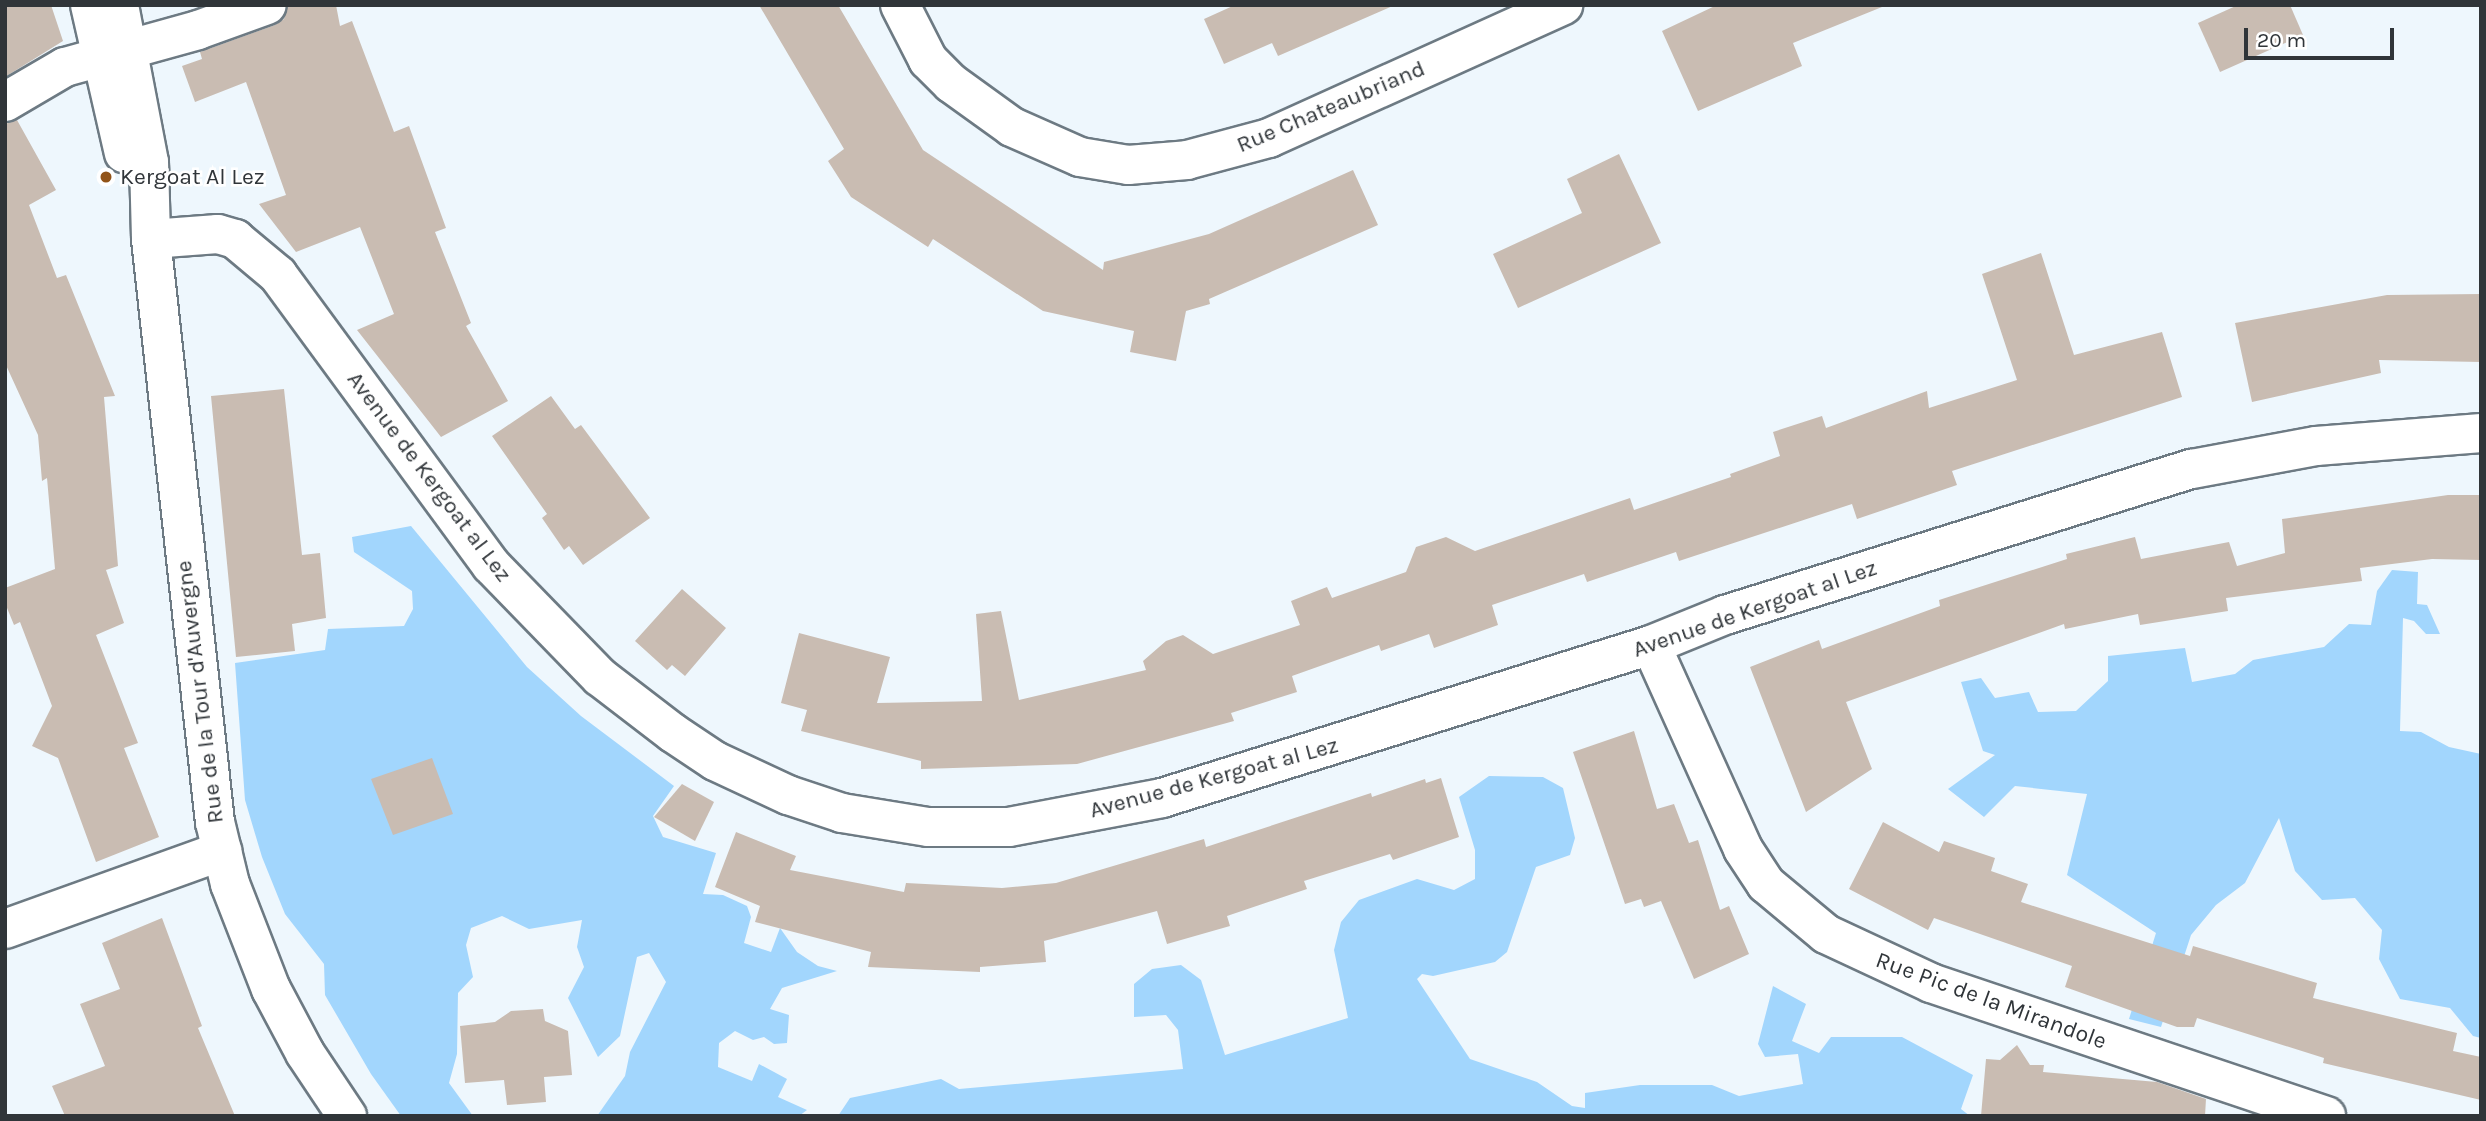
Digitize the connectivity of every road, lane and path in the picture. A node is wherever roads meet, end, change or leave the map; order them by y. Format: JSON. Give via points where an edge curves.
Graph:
{"nodes":[{"id":1,"x":90,"y":5,"type":"edge"},
{"id":2,"x":119,"y":5,"type":"edge"},
{"id":3,"x":267,"y":5,"type":"edge"},
{"id":4,"x":900,"y":5,"type":"edge"},
{"id":5,"x":1563,"y":5,"type":"edge"},
{"id":6,"x":114,"y":52,"type":"junction"},
{"id":7,"x":5,"y":102,"type":"edge"},
{"id":8,"x":151,"y":239,"type":"junction"},
{"id":9,"x":2481,"y":433,"type":"edge"},
{"id":10,"x":1651,"y":645,"type":"junction"},
{"id":11,"x":222,"y":851,"type":"junction"},
{"id":12,"x":5,"y":929,"type":"edge"},
{"id":13,"x":347,"y":1116,"type":"edge"},
{"id":14,"x":2326,"y":1116,"type":"edge"}],
"edges":[{"from":1,"to":6,"type":"street","name":"Rue de la Tour d'Auvergne"},
{"from":2,"to":6,"type":"street","name":"Rue de la Tour d'Auvergne"},
{"from":3,"to":6,"type":"street"},
{"from":4,"to":5,"type":"street","name":"Rue Chateaubriand","via":[[928,60],[951,83],[1012,127],[1080,157],[1139,164],[1187,160],[1269,138]]},
{"from":6,"to":7,"type":"street","via":[[47,75]]},
{"from":6,"to":8,"type":"street","name":"Rue de la Tour d'Auvergne","via":[[131,179]]},
{"from":8,"to":10,"type":"street","name":"Avenue de Kergoat al Lez","via":[[218,234],[252,250],[286,286],[491,565],[600,677],[715,761],[788,795],[842,813],[888,823],[969,830],[1056,820],[1162,798]]},
{"from":8,"to":11,"type":"street","name":"Rue de la Tour d'Auvergne","via":[[202,734]]},
{"from":9,"to":10,"type":"street","name":"Avenue de Kergoat al Lez","via":[[2316,446],[2192,468],[1725,615]]},
{"from":10,"to":14,"type":"street","name":"Rue Pic de la Mirandole","via":[[1743,849],[1766,884],[1826,934],[1931,984]]},
{"from":11,"to":12,"type":"street"},
{"from":11,"to":13,"type":"street","name":"Rue de la Tour d'Auvergne","via":[[242,917],[285,1017]]}]}
